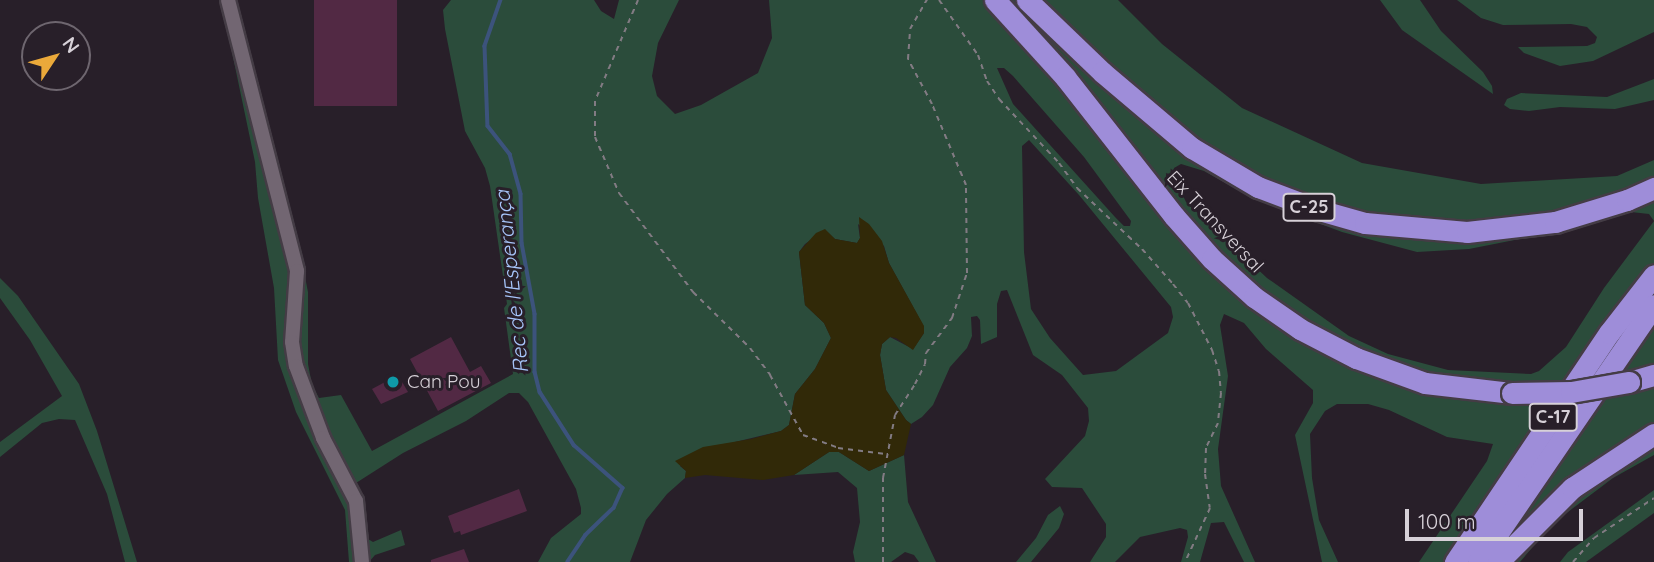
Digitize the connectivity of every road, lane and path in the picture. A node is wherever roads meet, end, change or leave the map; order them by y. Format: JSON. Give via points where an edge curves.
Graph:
{"nodes":[{"id":1,"x":228,"y":0,"type":"edge"},
{"id":2,"x":638,"y":0,"type":"edge"},
{"id":3,"x":927,"y":0,"type":"edge"},
{"id":4,"x":939,"y":0,"type":"edge"},
{"id":5,"x":995,"y":0,"type":"edge"},
{"id":6,"x":1027,"y":0,"type":"edge"},
{"id":7,"x":1654,"y":188,"type":"edge"},
{"id":8,"x":1654,"y":275,"type":"edge"},
{"id":9,"x":1654,"y":305,"type":"edge"},
{"id":10,"x":1654,"y":375,"type":"edge"},
{"id":11,"x":1654,"y":434,"type":"edge"},
{"id":12,"x":887,"y":454,"type":"junction"},
{"id":13,"x":1654,"y":498,"type":"edge"},
{"id":14,"x":362,"y":562,"type":"edge"},
{"id":15,"x":883,"y":562,"type":"edge"},
{"id":16,"x":1185,"y":562,"type":"edge"},
{"id":17,"x":1455,"y":562,"type":"edge"},
{"id":18,"x":1478,"y":562,"type":"edge"},
{"id":19,"x":1497,"y":562,"type":"edge"},
{"id":20,"x":1573,"y":562,"type":"edge"}],
"edges":[{"from":1,"to":14,"type":"street","via":[[296,271],[292,342],[296,366],[323,438],[356,501]]},
{"from":2,"to":12,"type":"path","via":[[595,101],[596,136],[619,193],[693,292],[750,348],[803,435],[838,448]]},
{"from":3,"to":12,"type":"path","via":[[910,29],[908,59],[966,185],[967,273],[951,318],[926,353],[920,374],[895,415]]},
{"from":4,"to":16,"type":"path","via":[[978,55],[999,99],[1077,188],[1174,284],[1212,350],[1220,393],[1218,423],[1206,448],[1210,508]]},
{"from":5,"to":10,"type":"highway","name":"Eix Transversal","bridge":true,"via":[[1065,77],[1212,259],[1254,297],[1300,329],[1356,358],[1425,383],[1512,393],[1571,392]]},
{"from":6,"to":7,"type":"highway","number":"C-25","via":[[1102,72],[1192,148],[1258,187],[1319,211],[1365,223],[1467,232],[1555,222]]},
{"from":8,"to":17,"type":"highway","number":"C-17","via":[[1609,333]]},
{"from":9,"to":18,"type":"highway","number":"C-17"},
{"from":11,"to":19,"type":"highway","via":[[1572,488]]},
{"from":12,"to":15,"type":"path"},
{"from":13,"to":20,"type":"path","via":[[1594,538]]}]}
